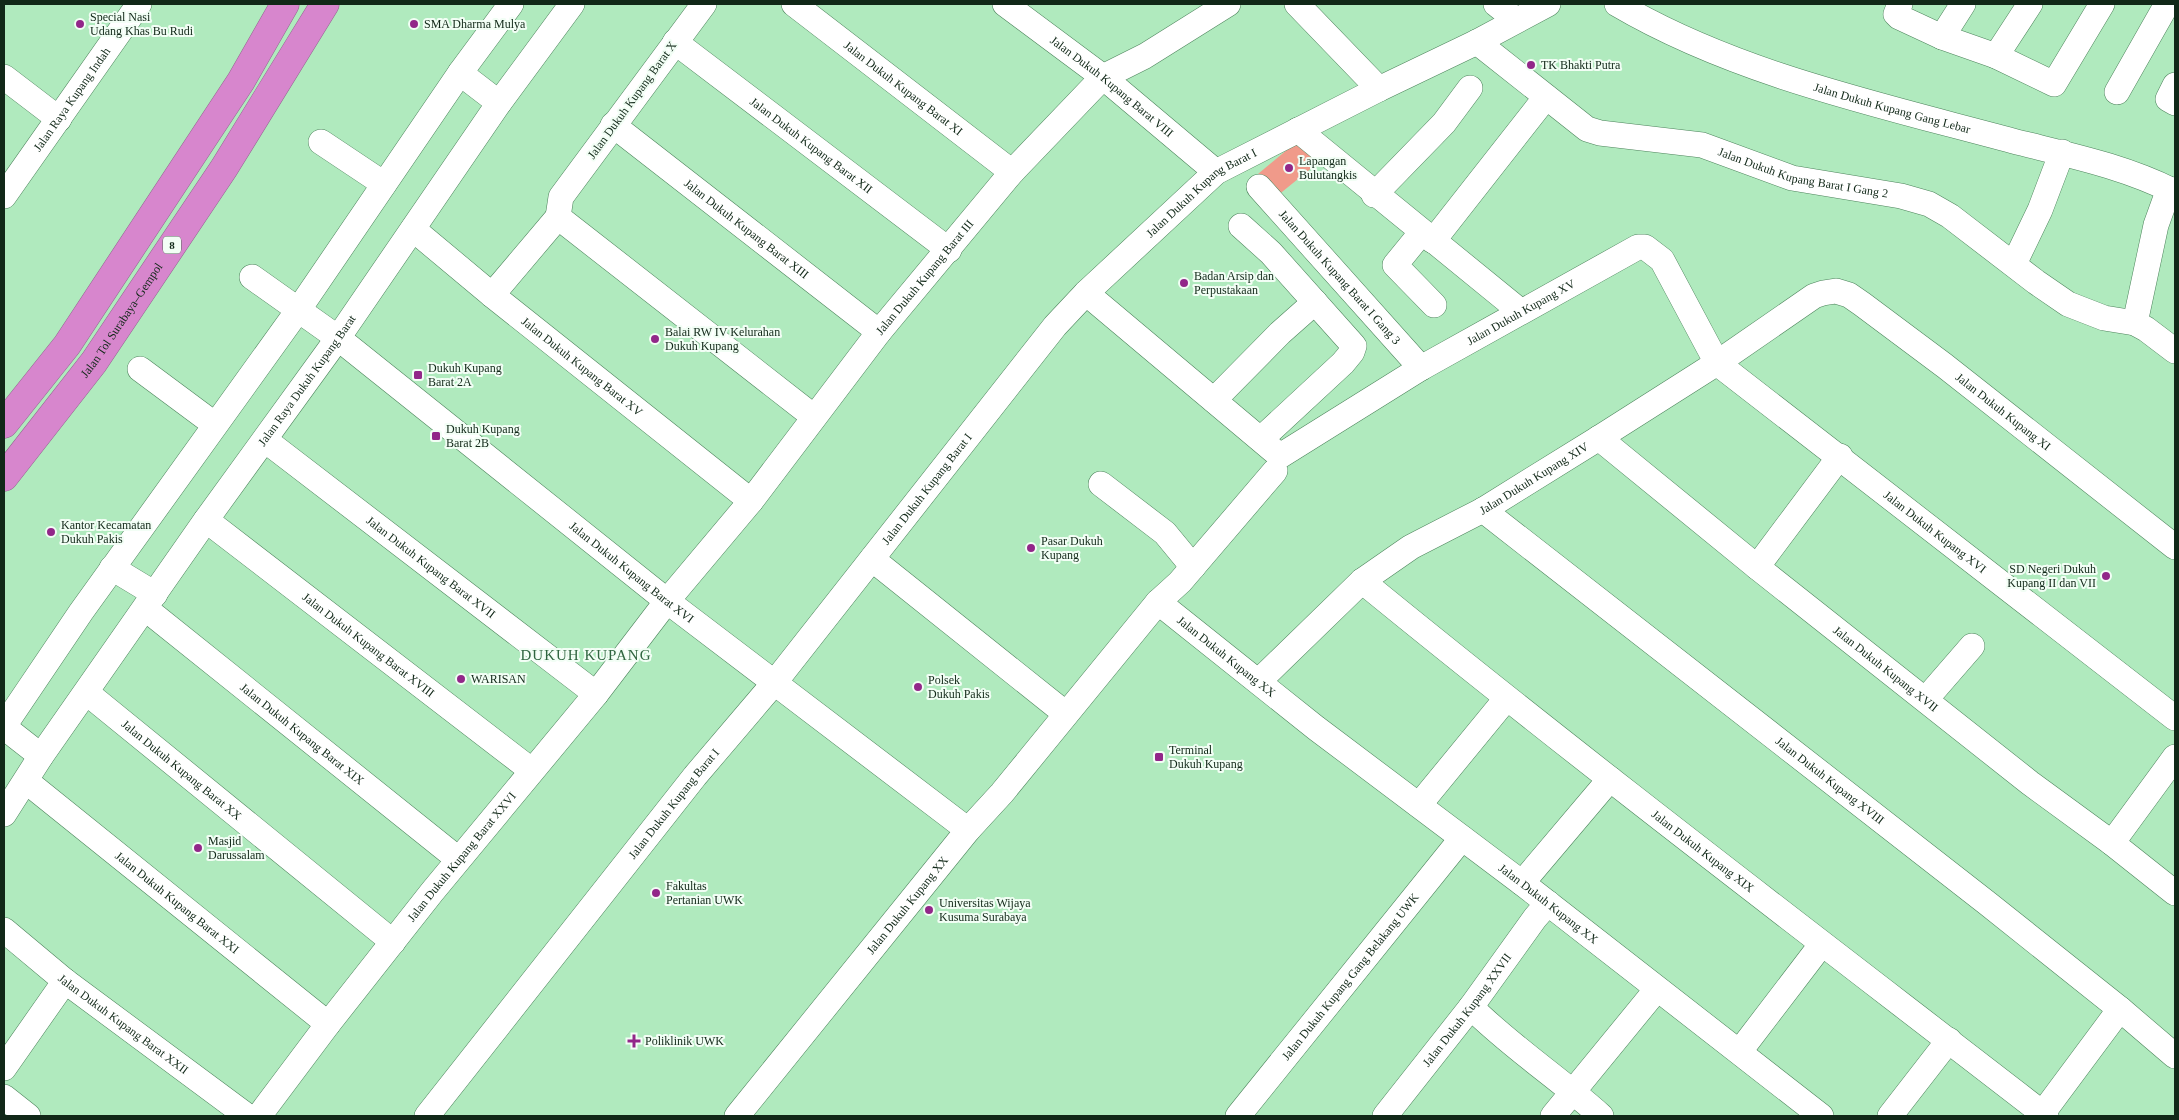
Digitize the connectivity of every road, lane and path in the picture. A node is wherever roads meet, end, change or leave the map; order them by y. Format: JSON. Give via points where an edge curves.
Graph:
{"nodes":[{"id":1,"x":139,"y":4,"type":"edge"},
{"id":2,"x":285,"y":4,"type":"edge"},
{"id":3,"x":325,"y":4,"type":"edge"},
{"id":4,"x":511,"y":4,"type":"edge"},
{"id":5,"x":572,"y":4,"type":"edge"},
{"id":6,"x":704,"y":4,"type":"edge"},
{"id":7,"x":794,"y":4,"type":"edge"},
{"id":8,"x":1005,"y":4,"type":"edge"},
{"id":9,"x":1225,"y":4,"type":"edge"},
{"id":10,"x":1298,"y":4,"type":"edge"},
{"id":11,"x":1496,"y":4,"type":"edge"},
{"id":12,"x":1548,"y":4,"type":"edge"},
{"id":13,"x":1617,"y":4,"type":"edge"},
{"id":14,"x":1900,"y":4,"type":"edge"},
{"id":15,"x":1963,"y":4,"type":"edge"},
{"id":16,"x":2030,"y":4,"type":"edge"},
{"id":17,"x":2102,"y":4,"type":"edge"},
{"id":18,"x":2167,"y":4,"type":"edge"},
{"id":19,"x":1516,"y":20,"type":"junction"},
{"id":20,"x":1942,"y":37,"type":"junction"},
{"id":21,"x":674,"y":42,"type":"junction"},
{"id":22,"x":1477,"y":42,"type":"junction"},
{"id":23,"x":1996,"y":56,"type":"junction"},
{"id":24,"x":460,"y":73,"type":"junction"},
{"id":25,"x":4,"y":77,"type":"edge"},
{"id":26,"x":1102,"y":77,"type":"junction"},
{"id":27,"x":2175,"y":85,"type":"edge"},
{"id":28,"x":1470,"y":88,"type":"dead end"},
{"id":29,"x":1379,"y":89,"type":"junction"},
{"id":30,"x":2117,"y":92,"type":"dead end"},
{"id":31,"x":1546,"y":97,"type":"junction"},
{"id":32,"x":2175,"y":103,"type":"edge"},
{"id":33,"x":499,"y":104,"type":"junction"},
{"id":34,"x":59,"y":119,"type":"junction"},
{"id":35,"x":613,"y":125,"type":"junction"},
{"id":36,"x":1298,"y":130,"type":"junction"},
{"id":37,"x":321,"y":142,"type":"dead end"},
{"id":38,"x":2062,"y":152,"type":"junction"},
{"id":39,"x":1012,"y":172,"type":"junction"},
{"id":40,"x":1216,"y":172,"type":"junction"},
{"id":41,"x":384,"y":184,"type":"junction"},
{"id":42,"x":1259,"y":187,"type":"dead end"},
{"id":43,"x":2172,"y":191,"type":"edge"},
{"id":44,"x":1374,"y":195,"type":"junction"},
{"id":45,"x":4,"y":196,"type":"edge"},
{"id":46,"x":560,"y":207,"type":"junction"},
{"id":47,"x":1241,"y":226,"type":"dead end"},
{"id":48,"x":413,"y":229,"type":"junction"},
{"id":49,"x":1428,"y":236,"type":"junction"},
{"id":50,"x":949,"y":250,"type":"junction"},
{"id":51,"x":2014,"y":264,"type":"junction"},
{"id":52,"x":252,"y":277,"type":"dead end"},
{"id":53,"x":1823,"y":292,"type":"joint"},
{"id":54,"x":1086,"y":294,"type":"junction"},
{"id":55,"x":492,"y":295,"type":"junction"},
{"id":56,"x":1314,"y":302,"type":"junction"},
{"id":57,"x":1434,"y":305,"type":"dead end"},
{"id":58,"x":299,"y":309,"type":"junction"},
{"id":59,"x":1520,"y":311,"type":"junction"},
{"id":60,"x":2131,"y":322,"type":"junction"},
{"id":61,"x":879,"y":332,"type":"junction"},
{"id":62,"x":338,"y":338,"type":"junction"},
{"id":63,"x":2175,"y":351,"type":"edge"},
{"id":64,"x":1717,"y":363,"type":"junction"},
{"id":65,"x":1421,"y":368,"type":"junction"},
{"id":66,"x":140,"y":369,"type":"dead end"},
{"id":67,"x":1214,"y":400,"type":"junction"},
{"id":68,"x":814,"y":417,"type":"junction"},
{"id":69,"x":4,"y":424,"type":"edge"},
{"id":70,"x":214,"y":424,"type":"junction"},
{"id":71,"x":1599,"y":438,"type":"junction"},
{"id":72,"x":265,"y":440,"type":"junction"},
{"id":73,"x":1261,"y":440,"type":"junction"},
{"id":74,"x":1840,"y":456,"type":"junction"},
{"id":75,"x":1277,"y":463,"type":"junction"},
{"id":76,"x":4,"y":476,"type":"edge"},
{"id":77,"x":1101,"y":484,"type":"dead end"},
{"id":78,"x":752,"y":501,"type":"junction"},
{"id":79,"x":1482,"y":510,"type":"junction"},
{"id":80,"x":206,"y":520,"type":"junction"},
{"id":81,"x":2175,"y":547,"type":"edge"},
{"id":82,"x":872,"y":558,"type":"junction"},
{"id":83,"x":1193,"y":567,"type":"junction"},
{"id":84,"x":112,"y":568,"type":"junction"},
{"id":85,"x":1757,"y":568,"type":"junction"},
{"id":86,"x":1362,"y":581,"type":"junction"},
{"id":87,"x":150,"y":601,"type":"junction"},
{"id":88,"x":667,"y":601,"type":"junction"},
{"id":89,"x":1158,"y":602,"type":"junction"},
{"id":90,"x":1972,"y":646,"type":"dead end"},
{"id":91,"x":775,"y":682,"type":"junction"},
{"id":92,"x":1259,"y":682,"type":"junction"},
{"id":93,"x":87,"y":693,"type":"junction"},
{"id":94,"x":596,"y":694,"type":"junction"},
{"id":95,"x":1506,"y":699,"type":"junction"},
{"id":96,"x":1926,"y":699,"type":"junction"},
{"id":97,"x":1066,"y":714,"type":"junction"},
{"id":98,"x":2175,"y":718,"type":"edge"},
{"id":99,"x":4,"y":726,"type":"edge"},
{"id":100,"x":41,"y":756,"type":"junction"},
{"id":101,"x":2175,"y":757,"type":"edge"},
{"id":102,"x":531,"y":770,"type":"junction"},
{"id":103,"x":1610,"y":779,"type":"junction"},
{"id":104,"x":26,"y":780,"type":"junction"},
{"id":105,"x":1419,"y":805,"type":"junction"},
{"id":106,"x":4,"y":814,"type":"edge"},
{"id":107,"x":968,"y":830,"type":"junction"},
{"id":108,"x":1462,"y":838,"type":"junction"},
{"id":109,"x":2112,"y":843,"type":"junction"},
{"id":110,"x":458,"y":859,"type":"junction"},
{"id":111,"x":1522,"y":883,"type":"junction"},
{"id":112,"x":2175,"y":893,"type":"edge"},
{"id":113,"x":1548,"y":903,"type":"junction"},
{"id":114,"x":4,"y":930,"type":"edge"},
{"id":115,"x":393,"y":942,"type":"junction"},
{"id":116,"x":1821,"y":944,"type":"junction"},
{"id":117,"x":65,"y":981,"type":"junction"},
{"id":118,"x":1657,"y":989,"type":"junction"},
{"id":119,"x":1471,"y":1007,"type":"junction"},
{"id":120,"x":2120,"y":1009,"type":"junction"},
{"id":121,"x":328,"y":1024,"type":"junction"},
{"id":122,"x":1949,"y":1040,"type":"junction"},
{"id":123,"x":1740,"y":1051,"type":"junction"},
{"id":124,"x":2175,"y":1056,"type":"edge"},
{"id":125,"x":4,"y":1068,"type":"edge"},
{"id":126,"x":1574,"y":1091,"type":"junction"},
{"id":127,"x":4,"y":1097,"type":"edge"},
{"id":128,"x":2044,"y":1115,"type":"edge"},
{"id":129,"x":28,"y":1116,"type":"edge"},
{"id":130,"x":247,"y":1116,"type":"edge"},
{"id":131,"x":259,"y":1116,"type":"edge"},
{"id":132,"x":427,"y":1116,"type":"edge"},
{"id":133,"x":737,"y":1116,"type":"edge"},
{"id":134,"x":1238,"y":1116,"type":"edge"},
{"id":135,"x":1385,"y":1116,"type":"edge"},
{"id":136,"x":1553,"y":1116,"type":"edge"},
{"id":137,"x":1601,"y":1116,"type":"edge"},
{"id":138,"x":1821,"y":1116,"type":"edge"},
{"id":139,"x":1890,"y":1116,"type":"edge"}],
"edges":[{"from":1,"to":34,"type":"street","name":"Jalan Raya Kupang Indah"},
{"from":2,"to":69,"type":"highway","via":[[241,81],[67,345]]},
{"from":3,"to":76,"type":"highway","name":"Jalan Tol Surabaya–Gempol","number":"8","via":[[229,160],[94,362]]},
{"from":4,"to":24,"type":"street"},
{"from":5,"to":33,"type":"street","name":"Jalan Raya Dukuh Kupang Barat"},
{"from":6,"to":21,"type":"street","name":"Jalan Dukuh Kupang Barat X"},
{"from":7,"to":39,"type":"street","name":"Jalan Dukuh Kupang Barat XI"},
{"from":8,"to":26,"type":"street","name":"Jalan Dukuh Kupang Barat VIII"},
{"from":9,"to":26,"type":"street","name":"Jalan Dukuh Kupang Barat III","via":[[1144,56]]},
{"from":10,"to":29,"type":"street"},
{"from":11,"to":19,"type":"street"},
{"from":12,"to":19,"type":"street","name":"Jalan Dukuh Kupang Barat I"},
{"from":13,"to":38,"type":"street","name":"Jalan Dukuh Kupang Gang Lebar","via":[[1664,30],[1732,59],[1813,85]]},
{"from":14,"to":20,"type":"street","via":[[1896,16]]},
{"from":15,"to":20,"type":"street"},
{"from":16,"to":23,"type":"street"},
{"from":17,"to":23,"type":"street","via":[[2054,84]]},
{"from":18,"to":30,"type":"street"},
{"from":19,"to":22,"type":"street","name":"Jalan Dukuh Kupang Barat I"},
{"from":20,"to":23,"type":"street"},
{"from":21,"to":35,"type":"street","name":"Jalan Dukuh Kupang Barat X"},
{"from":21,"to":50,"type":"street","name":"Jalan Dukuh Kupang Barat XII"},
{"from":22,"to":29,"type":"street","name":"Jalan Dukuh Kupang Barat I"},
{"from":22,"to":31,"type":"street","name":"Jalan Dukuh Kupang Barat I Gang 2"},
{"from":24,"to":33,"type":"street"},
{"from":24,"to":41,"type":"street"},
{"from":25,"to":34,"type":"street"},
{"from":26,"to":39,"type":"street","name":"Jalan Dukuh Kupang Barat III"},
{"from":26,"to":40,"type":"street","name":"Jalan Dukuh Kupang Barat VIII"},
{"from":27,"to":32,"type":"street","via":[[2168,99]]},
{"from":28,"to":44,"type":"street","via":[[1444,123]]},
{"from":29,"to":36,"type":"street","name":"Jalan Dukuh Kupang Barat I"},
{"from":31,"to":49,"type":"street"},
{"from":31,"to":51,"type":"street","name":"Jalan Dukuh Kupang Barat I Gang 2","via":[[1577,123],[1600,133],[1702,145],[1792,178],[1917,200],[1950,216]]},
{"from":33,"to":48,"type":"street","name":"Jalan Raya Dukuh Kupang Barat"},
{"from":34,"to":45,"type":"street","name":"Jalan Raya Kupang Indah"},
{"from":35,"to":46,"type":"street","name":"Jalan Dukuh Kupang Barat X"},
{"from":35,"to":61,"type":"street","name":"Jalan Dukuh Kupang Barat XIII"},
{"from":36,"to":40,"type":"street","name":"Jalan Dukuh Kupang Barat I"},
{"from":36,"to":44,"type":"street"},
{"from":37,"to":41,"type":"street"},
{"from":38,"to":43,"type":"street","name":"Jalan Dukuh Kupang Gang Lebar","via":[[2150,180]]},
{"from":38,"to":51,"type":"street","via":[[2040,210]]},
{"from":39,"to":50,"type":"street","name":"Jalan Dukuh Kupang Barat III"},
{"from":40,"to":54,"type":"street","name":"Jalan Dukuh Kupang Barat I"},
{"from":41,"to":58,"type":"street"},
{"from":42,"to":65,"type":"street","name":"Jalan Dukuh Kupang Barat I Gang 3"},
{"from":43,"to":60,"type":"street","via":[[2156,225]]},
{"from":44,"to":49,"type":"street"},
{"from":46,"to":55,"type":"street","name":"Jalan Dukuh Kupang Barat X"},
{"from":46,"to":68,"type":"street"},
{"from":47,"to":56,"type":"street","via":[[1271,253]]},
{"from":48,"to":55,"type":"street","name":"Jalan Dukuh Kupang Barat XV"},
{"from":48,"to":62,"type":"street","name":"Jalan Raya Dukuh Kupang Barat"},
{"from":49,"to":57,"type":"street","via":[[1395,265]]},
{"from":49,"to":59,"type":"street"},
{"from":50,"to":61,"type":"street","name":"Jalan Dukuh Kupang Barat III"},
{"from":51,"to":60,"type":"street","name":"Jalan Dukuh Kupang Barat I Gang 2","via":[[2068,304],[2104,318]]},
{"from":52,"to":58,"type":"street","name":"Jalan Dukuh Kupang Barat XVI"},
{"from":53,"to":64,"type":"street","name":"Jalan Dukuh Kupang XIV","via":[[1754,335]]},
{"from":53,"to":81,"type":"street","name":"Jalan Dukuh Kupang XI","via":[[1842,292],[1862,304]]},
{"from":54,"to":67,"type":"street"},
{"from":54,"to":82,"type":"street","name":"Jalan Dukuh Kupang Barat I","via":[[1055,326]]},
{"from":55,"to":78,"type":"street","name":"Jalan Dukuh Kupang Barat XV"},
{"from":56,"to":67,"type":"street"},
{"from":56,"to":73,"type":"street","via":[[1354,349]]},
{"from":58,"to":62,"type":"street","name":"Jalan Dukuh Kupang Barat XVI"},
{"from":58,"to":70,"type":"street"},
{"from":59,"to":64,"type":"street","name":"Jalan Dukuh Kupang XV","via":[[1638,247],[1645,247],[1662,260]]},
{"from":59,"to":65,"type":"street","name":"Jalan Dukuh Kupang XV"},
{"from":60,"to":63,"type":"street"},
{"from":61,"to":68,"type":"street","name":"Jalan Dukuh Kupang Barat III"},
{"from":62,"to":72,"type":"street","name":"Jalan Raya Dukuh Kupang Barat"},
{"from":62,"to":88,"type":"street","name":"Jalan Dukuh Kupang Barat XVI"},
{"from":64,"to":71,"type":"street","name":"Jalan Dukuh Kupang XIV"},
{"from":64,"to":74,"type":"street","name":"Jalan Dukuh Kupang XVI"},
{"from":65,"to":75,"type":"street","name":"Jalan Dukuh Kupang XV"},
{"from":66,"to":70,"type":"street"},
{"from":67,"to":73,"type":"street"},
{"from":68,"to":78,"type":"street","name":"Jalan Dukuh Kupang Barat III"},
{"from":70,"to":84,"type":"street"},
{"from":71,"to":79,"type":"street","name":"Jalan Dukuh Kupang XIV"},
{"from":71,"to":85,"type":"street","name":"Jalan Dukuh Kupang XVII"},
{"from":72,"to":80,"type":"street","name":"Jalan Raya Dukuh Kupang Barat"},
{"from":72,"to":94,"type":"street","name":"Jalan Dukuh Kupang Barat XVII"},
{"from":73,"to":75,"type":"street"},
{"from":74,"to":85,"type":"street"},
{"from":74,"to":98,"type":"street","name":"Jalan Dukuh Kupang XVI"},
{"from":75,"to":83,"type":"street","name":"Jalan Dukuh Kupang XV"},
{"from":77,"to":83,"type":"street","via":[[1165,533]]},
{"from":78,"to":88,"type":"street","name":"Jalan Dukuh Kupang Barat III"},
{"from":79,"to":86,"type":"street","name":"Jalan Dukuh Kupang XIV","via":[[1412,547]]},
{"from":79,"to":120,"type":"street","name":"Jalan Dukuh Kupang XVIII"},
{"from":80,"to":87,"type":"street","name":"Jalan Raya Dukuh Kupang Barat"},
{"from":80,"to":102,"type":"street","name":"Jalan Dukuh Kupang Barat XVIII"},
{"from":82,"to":91,"type":"street","name":"Jalan Dukuh Kupang Barat I"},
{"from":82,"to":97,"type":"street"},
{"from":83,"to":89,"type":"street","name":"Jalan Dukuh Kupang XV"},
{"from":84,"to":87,"type":"street","name":"Jalan Dukuh Kupang Barat XIX"},
{"from":84,"to":99,"type":"street"},
{"from":85,"to":96,"type":"street","name":"Jalan Dukuh Kupang XVII"},
{"from":86,"to":92,"type":"street","name":"Jalan Dukuh Kupang XIV"},
{"from":86,"to":95,"type":"street","name":"Jalan Dukuh Kupang XIX"},
{"from":87,"to":93,"type":"street","name":"Jalan Raya Dukuh Kupang Barat"},
{"from":87,"to":110,"type":"street","name":"Jalan Dukuh Kupang Barat XIX"},
{"from":88,"to":91,"type":"street","name":"Jalan Dukuh Kupang Barat XVI"},
{"from":88,"to":94,"type":"street","name":"Jalan Dukuh Kupang Barat XXVI"},
{"from":89,"to":92,"type":"street","name":"Jalan Dukuh Kupang XX"},
{"from":89,"to":97,"type":"street","name":"Jalan Dukuh Kupang XX"},
{"from":90,"to":96,"type":"street"},
{"from":91,"to":107,"type":"street","name":"Jalan Dukuh Kupang Barat XVI"},
{"from":91,"to":132,"type":"street","name":"Jalan Dukuh Kupang Barat I","via":[[695,776]]},
{"from":92,"to":105,"type":"street","name":"Jalan Dukuh Kupang XX"},
{"from":93,"to":100,"type":"street","name":"Jalan Raya Dukuh Kupang Barat"},
{"from":93,"to":115,"type":"street","name":"Jalan Dukuh Kupang Barat XX"},
{"from":94,"to":102,"type":"street","name":"Jalan Dukuh Kupang Barat XXVI"},
{"from":95,"to":103,"type":"street","name":"Jalan Dukuh Kupang XIX"},
{"from":95,"to":105,"type":"street"},
{"from":96,"to":109,"type":"street","name":"Jalan Dukuh Kupang XVII","via":[[2030,783]]},
{"from":97,"to":107,"type":"street","name":"Jalan Dukuh Kupang XX"},
{"from":99,"to":100,"type":"street"},
{"from":100,"to":104,"type":"street","name":"Jalan Raya Dukuh Kupang Barat"},
{"from":101,"to":109,"type":"street"},
{"from":102,"to":110,"type":"street","name":"Jalan Dukuh Kupang Barat XXVI"},
{"from":103,"to":111,"type":"street"},
{"from":103,"to":116,"type":"street","name":"Jalan Dukuh Kupang XIX"},
{"from":104,"to":106,"type":"street","name":"Jalan Raya Dukuh Kupang Barat"},
{"from":104,"to":121,"type":"street","name":"Jalan Dukuh Kupang Barat XXI"},
{"from":105,"to":108,"type":"street","name":"Jalan Dukuh Kupang XX"},
{"from":107,"to":133,"type":"street","name":"Jalan Dukuh Kupang XX"},
{"from":108,"to":111,"type":"street","name":"Jalan Dukuh Kupang XX"},
{"from":108,"to":134,"type":"street","name":"Jalan Dukuh Kupang Gang Belakang UWK"},
{"from":109,"to":112,"type":"street","name":"Jalan Dukuh Kupang XVII"},
{"from":110,"to":115,"type":"street","name":"Jalan Dukuh Kupang Barat XXVI"},
{"from":111,"to":113,"type":"street","name":"Jalan Dukuh Kupang XX"},
{"from":113,"to":118,"type":"street","name":"Jalan Dukuh Kupang XX"},
{"from":113,"to":119,"type":"street","name":"Jalan Dukuh Kupang XXVII"},
{"from":114,"to":117,"type":"street","name":"Jalan Dukuh Kupang Barat XXII"},
{"from":115,"to":121,"type":"street","name":"Jalan Dukuh Kupang Barat XXVI"},
{"from":116,"to":122,"type":"street","name":"Jalan Dukuh Kupang XIX"},
{"from":116,"to":123,"type":"street"},
{"from":117,"to":125,"type":"street"},
{"from":117,"to":130,"type":"street","name":"Jalan Dukuh Kupang Barat XXII"},
{"from":118,"to":123,"type":"street","name":"Jalan Dukuh Kupang XX"},
{"from":118,"to":126,"type":"street"},
{"from":119,"to":126,"type":"street"},
{"from":119,"to":135,"type":"street","name":"Jalan Dukuh Kupang XXVII"},
{"from":120,"to":124,"type":"street","name":"Jalan Dukuh Kupang XVIII"},
{"from":120,"to":128,"type":"street"},
{"from":121,"to":131,"type":"street","name":"Jalan Dukuh Kupang Barat XXVI"},
{"from":122,"to":128,"type":"street","name":"Jalan Dukuh Kupang XIX"},
{"from":122,"to":139,"type":"street"},
{"from":123,"to":138,"type":"street","name":"Jalan Dukuh Kupang XX"},
{"from":126,"to":136,"type":"street"},
{"from":126,"to":137,"type":"street"},
{"from":127,"to":129,"type":"street"}]}
